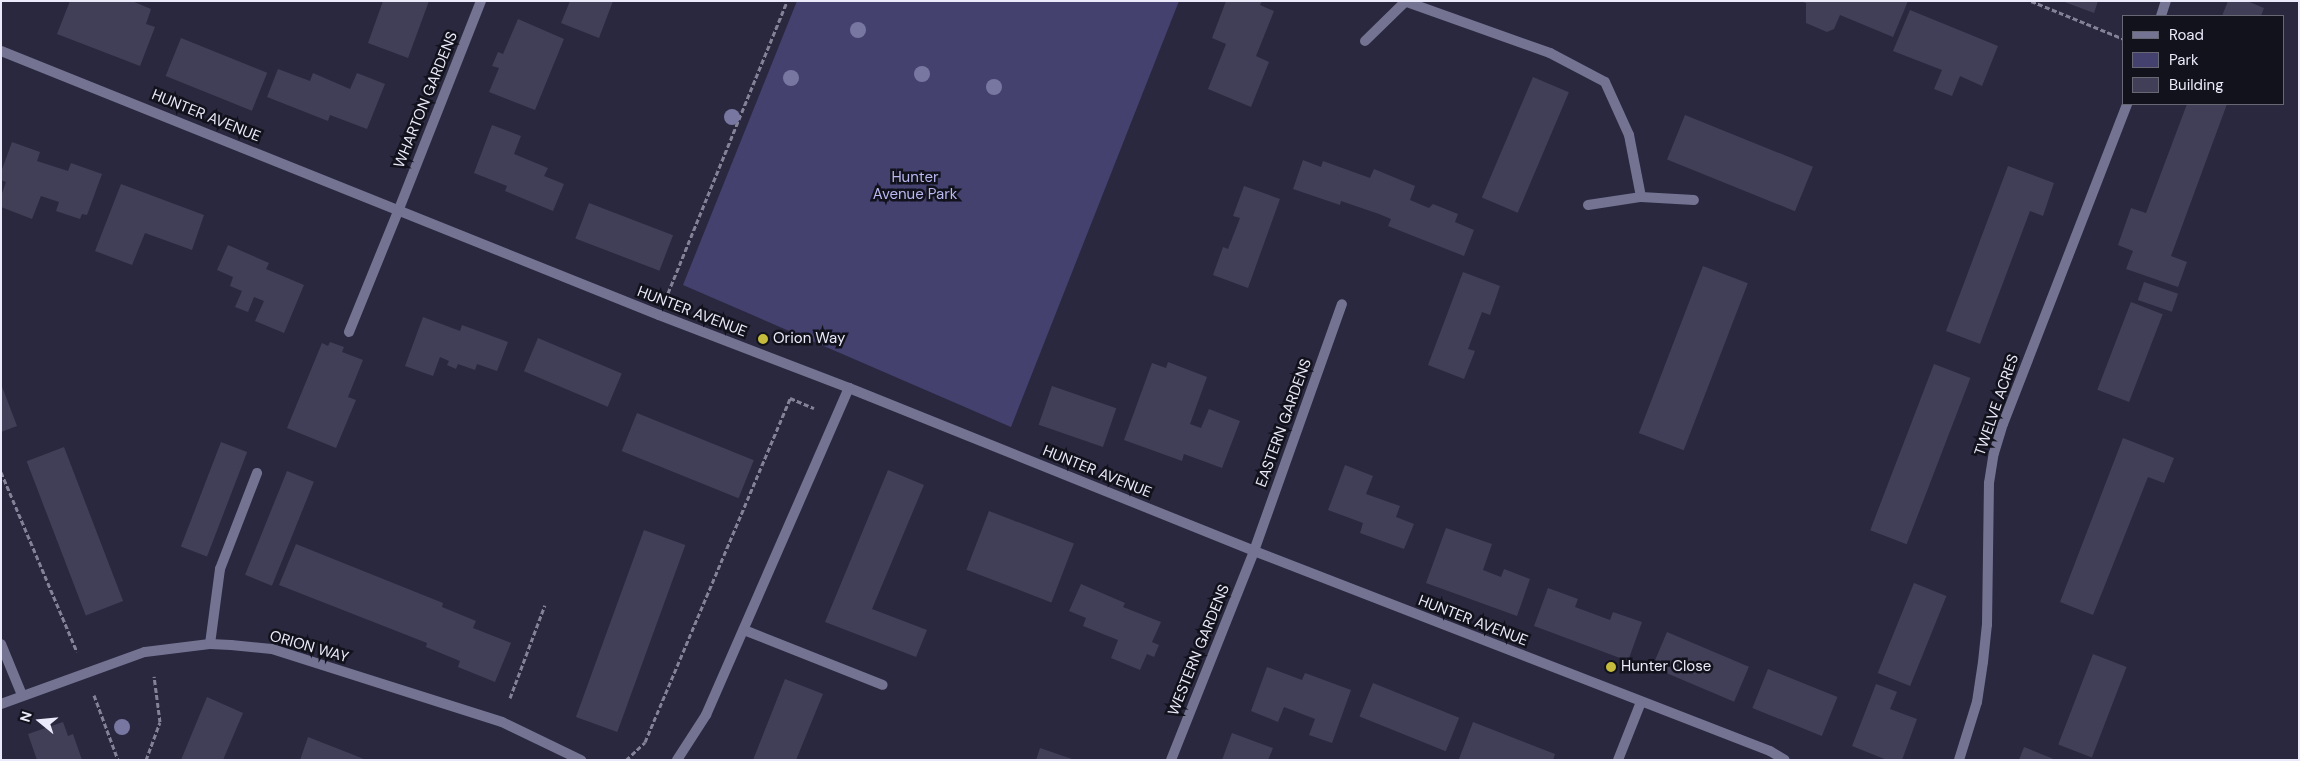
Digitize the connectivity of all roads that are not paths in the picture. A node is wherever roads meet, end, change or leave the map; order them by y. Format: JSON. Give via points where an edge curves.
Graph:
{"nodes":[{"id":1,"x":480,"y":1,"type":"edge"},
{"id":2,"x":2166,"y":1,"type":"edge"},
{"id":3,"x":1404,"y":2,"type":"edge"},
{"id":4,"x":2161,"y":15,"type":"edge"},
{"id":5,"x":1365,"y":40,"type":"dead end"},
{"id":6,"x":1,"y":51,"type":"edge"},
{"id":7,"x":2128,"y":105,"type":"edge"},
{"id":8,"x":1641,"y":197,"type":"junction"},
{"id":9,"x":1694,"y":200,"type":"dead end"},
{"id":10,"x":1588,"y":205,"type":"dead end"},
{"id":11,"x":399,"y":209,"type":"junction"},
{"id":12,"x":1342,"y":304,"type":"dead end"},
{"id":13,"x":349,"y":332,"type":"dead end"},
{"id":14,"x":849,"y":388,"type":"junction"},
{"id":15,"x":257,"y":473,"type":"dead end"},
{"id":16,"x":1254,"y":551,"type":"junction"},
{"id":17,"x":744,"y":630,"type":"junction"},
{"id":18,"x":1,"y":644,"type":"edge"},
{"id":19,"x":210,"y":644,"type":"junction"},
{"id":20,"x":883,"y":685,"type":"dead end"},
{"id":21,"x":22,"y":695,"type":"junction"},
{"id":22,"x":1641,"y":702,"type":"junction"},
{"id":23,"x":1,"y":704,"type":"edge"},
{"id":24,"x":581,"y":760,"type":"edge"},
{"id":25,"x":677,"y":760,"type":"edge"},
{"id":26,"x":1171,"y":760,"type":"edge"},
{"id":27,"x":1618,"y":760,"type":"edge"},
{"id":28,"x":1785,"y":760,"type":"edge"},
{"id":29,"x":1959,"y":760,"type":"edge"}],
"edges":[{"from":1,"to":11,"type":"street","name":"WHARTON GARDENS"},
{"from":2,"to":4,"type":"street"},
{"from":3,"to":5,"type":"street"},
{"from":3,"to":8,"type":"street","via":[[1550,53],[1605,82],[1629,135]]},
{"from":6,"to":11,"type":"street","name":"HUNTER AVENUE"},
{"from":7,"to":29,"type":"street","name":"TWELVE ACRES","via":[[1994,453],[1989,483],[1987,625],[1983,662],[1977,702]]},
{"from":8,"to":9,"type":"street"},
{"from":8,"to":10,"type":"street"},
{"from":11,"to":13,"type":"street"},
{"from":11,"to":14,"type":"street","name":"HUNTER AVENUE"},
{"from":12,"to":16,"type":"street","name":"EASTERN GARDENS"},
{"from":14,"to":16,"type":"street","name":"HUNTER AVENUE"},
{"from":14,"to":17,"type":"street"},
{"from":15,"to":19,"type":"street","via":[[220,569]]},
{"from":16,"to":22,"type":"street","name":"HUNTER AVENUE"},
{"from":16,"to":26,"type":"street","name":"WESTERN GARDENS"},
{"from":17,"to":20,"type":"street"},
{"from":17,"to":25,"type":"street","via":[[706,715]]},
{"from":18,"to":21,"type":"street"},
{"from":19,"to":21,"type":"street","name":"ORION WAY","via":[[149,651]]},
{"from":19,"to":24,"type":"street","name":"ORION WAY","via":[[272,649],[502,722]]},
{"from":21,"to":23,"type":"street","name":"ORION WAY"},
{"from":22,"to":27,"type":"street"},
{"from":22,"to":28,"type":"street","name":"HUNTER AVENUE","via":[[1770,751]]}]}
